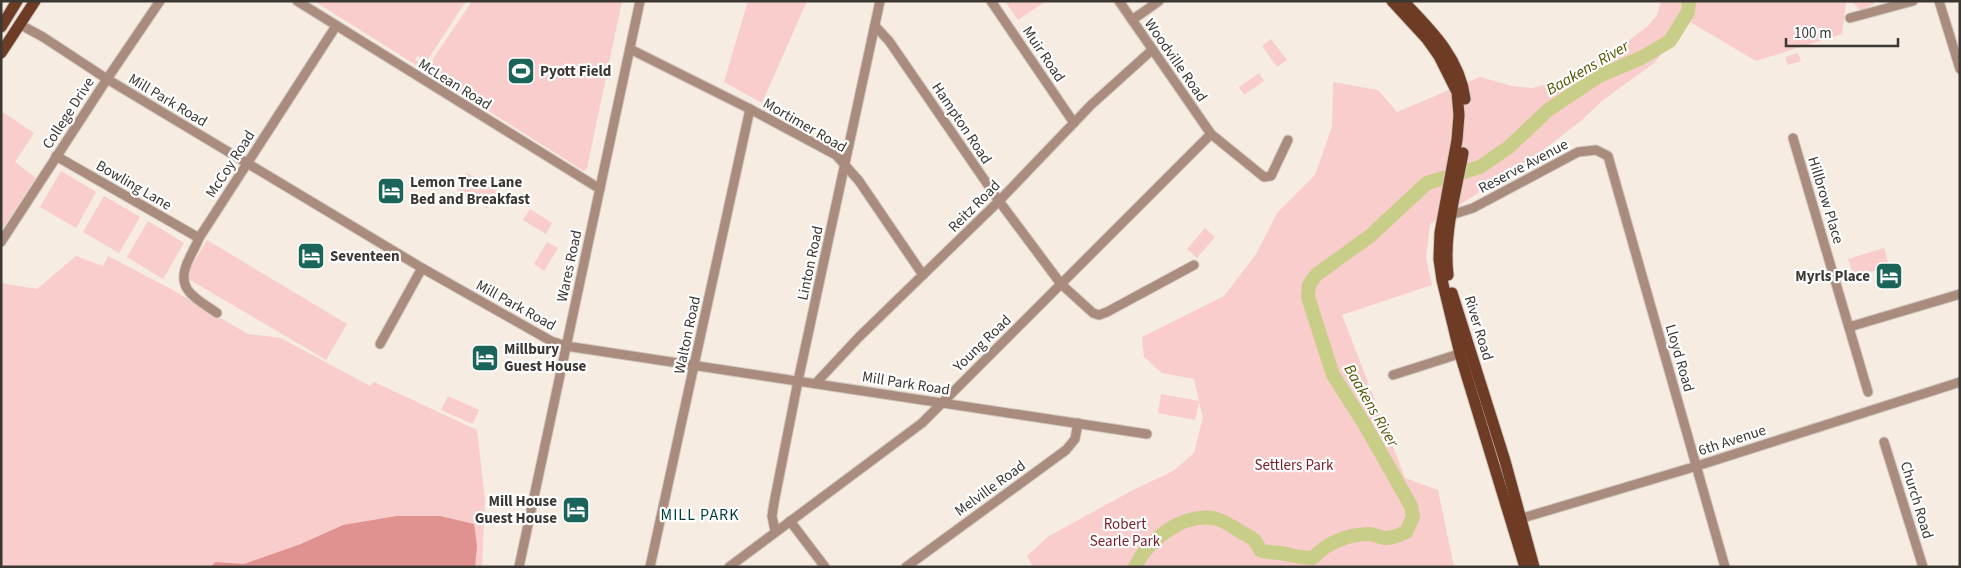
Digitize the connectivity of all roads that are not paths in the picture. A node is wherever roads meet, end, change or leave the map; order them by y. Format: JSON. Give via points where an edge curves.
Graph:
{"nodes":[{"id":1,"x":23,"y":1,"type":"edge"},
{"id":2,"x":35,"y":1,"type":"edge"},
{"id":3,"x":160,"y":1,"type":"edge"},
{"id":4,"x":297,"y":1,"type":"edge"},
{"id":5,"x":640,"y":1,"type":"edge"},
{"id":6,"x":880,"y":1,"type":"edge"},
{"id":7,"x":990,"y":1,"type":"edge"},
{"id":8,"x":1119,"y":1,"type":"edge"},
{"id":9,"x":1159,"y":1,"type":"edge"},
{"id":10,"x":1392,"y":1,"type":"edge"},
{"id":11,"x":1403,"y":1,"type":"edge"},
{"id":12,"x":1913,"y":1,"type":"edge"},
{"id":13,"x":1939,"y":1,"type":"edge"},
{"id":14,"x":14,"y":4,"type":"edge"},
{"id":15,"x":26,"y":14,"type":"junction"},
{"id":16,"x":1850,"y":18,"type":"dead end"},
{"id":17,"x":1132,"y":20,"type":"junction"},
{"id":18,"x":336,"y":26,"type":"junction"},
{"id":19,"x":875,"y":26,"type":"junction"},
{"id":20,"x":24,"y":27,"type":"junction"},
{"id":21,"x":1,"y":28,"type":"edge"},
{"id":22,"x":630,"y":49,"type":"junction"},
{"id":23,"x":1152,"y":50,"type":"junction"},
{"id":24,"x":1,"y":53,"type":"edge"},
{"id":25,"x":1960,"y":69,"type":"edge"},
{"id":26,"x":107,"y":79,"type":"junction"},
{"id":27,"x":1461,"y":92,"type":"junction"},
{"id":28,"x":750,"y":109,"type":"junction"},
{"id":29,"x":1074,"y":123,"type":"junction"},
{"id":30,"x":1211,"y":134,"type":"junction"},
{"id":31,"x":1793,"y":138,"type":"dead end"},
{"id":32,"x":1288,"y":140,"type":"dead end"},
{"id":33,"x":56,"y":156,"type":"junction"},
{"id":34,"x":1608,"y":156,"type":"joint"},
{"id":35,"x":247,"y":163,"type":"junction"},
{"id":36,"x":845,"y":164,"type":"junction"},
{"id":37,"x":600,"y":189,"type":"junction"},
{"id":38,"x":999,"y":202,"type":"junction"},
{"id":39,"x":1449,"y":213,"type":"junction"},
{"id":40,"x":199,"y":238,"type":"junction"},
{"id":41,"x":1,"y":242,"type":"edge"},
{"id":42,"x":1194,"y":265,"type":"dead end"},
{"id":43,"x":422,"y":268,"type":"junction"},
{"id":44,"x":923,"y":275,"type":"junction"},
{"id":45,"x":1061,"y":284,"type":"junction"},
{"id":46,"x":1960,"y":294,"type":"edge"},
{"id":47,"x":217,"y":313,"type":"dead end"},
{"id":48,"x":1849,"y":327,"type":"junction"},
{"id":49,"x":380,"y":344,"type":"dead end"},
{"id":50,"x":566,"y":346,"type":"junction"},
{"id":51,"x":1465,"y":352,"type":"junction"},
{"id":52,"x":695,"y":364,"type":"junction"},
{"id":53,"x":1393,"y":375,"type":"dead end"},
{"id":54,"x":798,"y":381,"type":"junction"},
{"id":55,"x":1960,"y":382,"type":"edge"},
{"id":56,"x":816,"y":383,"type":"junction"},
{"id":57,"x":1868,"y":392,"type":"dead end"},
{"id":58,"x":942,"y":402,"type":"junction"},
{"id":59,"x":1078,"y":423,"type":"junction"},
{"id":60,"x":1146,"y":434,"type":"dead end"},
{"id":61,"x":1884,"y":442,"type":"dead end"},
{"id":62,"x":1696,"y":466,"type":"junction"},
{"id":63,"x":1516,"y":520,"type":"junction"},
{"id":64,"x":790,"y":521,"type":"junction"},
{"id":65,"x":775,"y":531,"type":"junction"},
{"id":66,"x":519,"y":567,"type":"edge"},
{"id":67,"x":650,"y":567,"type":"edge"},
{"id":68,"x":729,"y":567,"type":"edge"},
{"id":69,"x":824,"y":567,"type":"edge"},
{"id":70,"x":906,"y":567,"type":"edge"},
{"id":71,"x":1525,"y":567,"type":"edge"},
{"id":72,"x":1534,"y":567,"type":"edge"},
{"id":73,"x":1725,"y":567,"type":"edge"},
{"id":74,"x":1923,"y":567,"type":"edge"}],
"edges":[{"from":1,"to":15,"type":"main road"},
{"from":2,"to":15,"type":"main road"},
{"from":3,"to":26,"type":"street","name":"College Drive"},
{"from":4,"to":18,"type":"street","name":"McLean Road"},
{"from":5,"to":22,"type":"street","name":"Wares Road"},
{"from":6,"to":19,"type":"street","name":"Linton Road"},
{"from":7,"to":29,"type":"street","name":"Muir Road"},
{"from":8,"to":17,"type":"street","name":"Woodville Road"},
{"from":9,"to":17,"type":"street"},
{"from":10,"to":27,"type":"main road","via":[[1440,56]]},
{"from":11,"to":27,"type":"main road","via":[[1437,37],[1454,63]]},
{"from":12,"to":16,"type":"street"},
{"from":13,"to":25,"type":"street"},
{"from":14,"to":20,"type":"main road"},
{"from":14,"to":21,"type":"main road"},
{"from":15,"to":20,"type":"main road"},
{"from":17,"to":23,"type":"street","name":"Woodville Road"},
{"from":18,"to":35,"type":"street","name":"McCoy Road"},
{"from":18,"to":37,"type":"street","name":"McLean Road"},
{"from":19,"to":36,"type":"street","name":"Linton Road"},
{"from":19,"to":38,"type":"street","name":"Hampton Road","via":[[889,41]]},
{"from":20,"to":24,"type":"main road"},
{"from":20,"to":26,"type":"street","name":"Mill Park Road"},
{"from":22,"to":28,"type":"street","name":"Mortimer Road"},
{"from":22,"to":37,"type":"street","name":"Wares Road"},
{"from":23,"to":29,"type":"street","name":"Reitz Road"},
{"from":23,"to":30,"type":"street","name":"Woodville Road"},
{"from":26,"to":33,"type":"street","name":"College Drive"},
{"from":26,"to":35,"type":"street","name":"Mill Park Road"},
{"from":27,"to":39,"type":"main road","name":"River Road"},
{"from":28,"to":36,"type":"street","name":"Mortimer Road","via":[[826,149]]},
{"from":28,"to":52,"type":"street","name":"Walton Road"},
{"from":29,"to":38,"type":"street","name":"Reitz Road"},
{"from":30,"to":32,"type":"street","name":"Woodville Road","via":[[1264,177],[1274,172]]},
{"from":30,"to":45,"type":"street","name":"Young Road"},
{"from":31,"to":48,"type":"street","name":"Hillbrow Place"},
{"from":33,"to":40,"type":"street","name":"Bowling Lane"},
{"from":33,"to":41,"type":"street","name":"College Drive"},
{"from":34,"to":39,"type":"street","name":"Reserve Avenue","via":[[1596,150],[1578,152],[1473,208]]},
{"from":34,"to":62,"type":"street","name":"Lloyd Road"},
{"from":35,"to":40,"type":"street","name":"McCoy Road"},
{"from":35,"to":43,"type":"street","name":"Mill Park Road"},
{"from":36,"to":44,"type":"street","name":"Mortimer Road"},
{"from":36,"to":54,"type":"street","name":"Linton Road"},
{"from":37,"to":50,"type":"street","name":"Wares Road"},
{"from":38,"to":44,"type":"street","name":"Reitz Road"},
{"from":38,"to":45,"type":"street","name":"Hampton Road"},
{"from":39,"to":51,"type":"main road","name":"River Road","via":[[1440,233],[1439,260],[1442,280]]},
{"from":40,"to":47,"type":"street","name":"McCoy Road","via":[[183,273],[183,281],[196,299]]},
{"from":42,"to":45,"type":"street","name":"Hampton Road","via":[[1099,315]]},
{"from":43,"to":49,"type":"street"},
{"from":43,"to":50,"type":"street","name":"Mill Park Road","via":[[544,338]]},
{"from":44,"to":56,"type":"street","name":"Reitz Road"},
{"from":45,"to":58,"type":"street","name":"Young Road"},
{"from":46,"to":48,"type":"street"},
{"from":48,"to":57,"type":"street","name":"Hillbrow Place"},
{"from":50,"to":52,"type":"street","name":"Mill Park Road"},
{"from":50,"to":66,"type":"street","name":"Wares Road"},
{"from":51,"to":53,"type":"street"},
{"from":51,"to":63,"type":"main road","name":"River Road"},
{"from":52,"to":54,"type":"street","name":"Mill Park Road"},
{"from":52,"to":67,"type":"street","name":"Walton Road"},
{"from":54,"to":56,"type":"street","name":"Mill Park Road"},
{"from":54,"to":65,"type":"street","name":"Linton Road","via":[[772,512]]},
{"from":55,"to":62,"type":"street","name":"6th Avenue"},
{"from":56,"to":58,"type":"street","name":"Mill Park Road"},
{"from":58,"to":59,"type":"street","name":"Mill Park Road"},
{"from":58,"to":64,"type":"street","name":"Young Road","via":[[922,423]]},
{"from":59,"to":60,"type":"street","name":"Mill Park Road"},
{"from":59,"to":70,"type":"street","name":"Melville Road","via":[[1066,450]]},
{"from":61,"to":74,"type":"street","name":"Church Road"},
{"from":62,"to":63,"type":"street","name":"6th Avenue"},
{"from":62,"to":73,"type":"street","name":"Lloyd Road"},
{"from":63,"to":71,"type":"main road","name":"River Road"},
{"from":63,"to":72,"type":"main road","name":"River Road"},
{"from":64,"to":65,"type":"street","name":"Young Road"},
{"from":64,"to":69,"type":"street"},
{"from":65,"to":68,"type":"street","name":"Young Road"}]}
